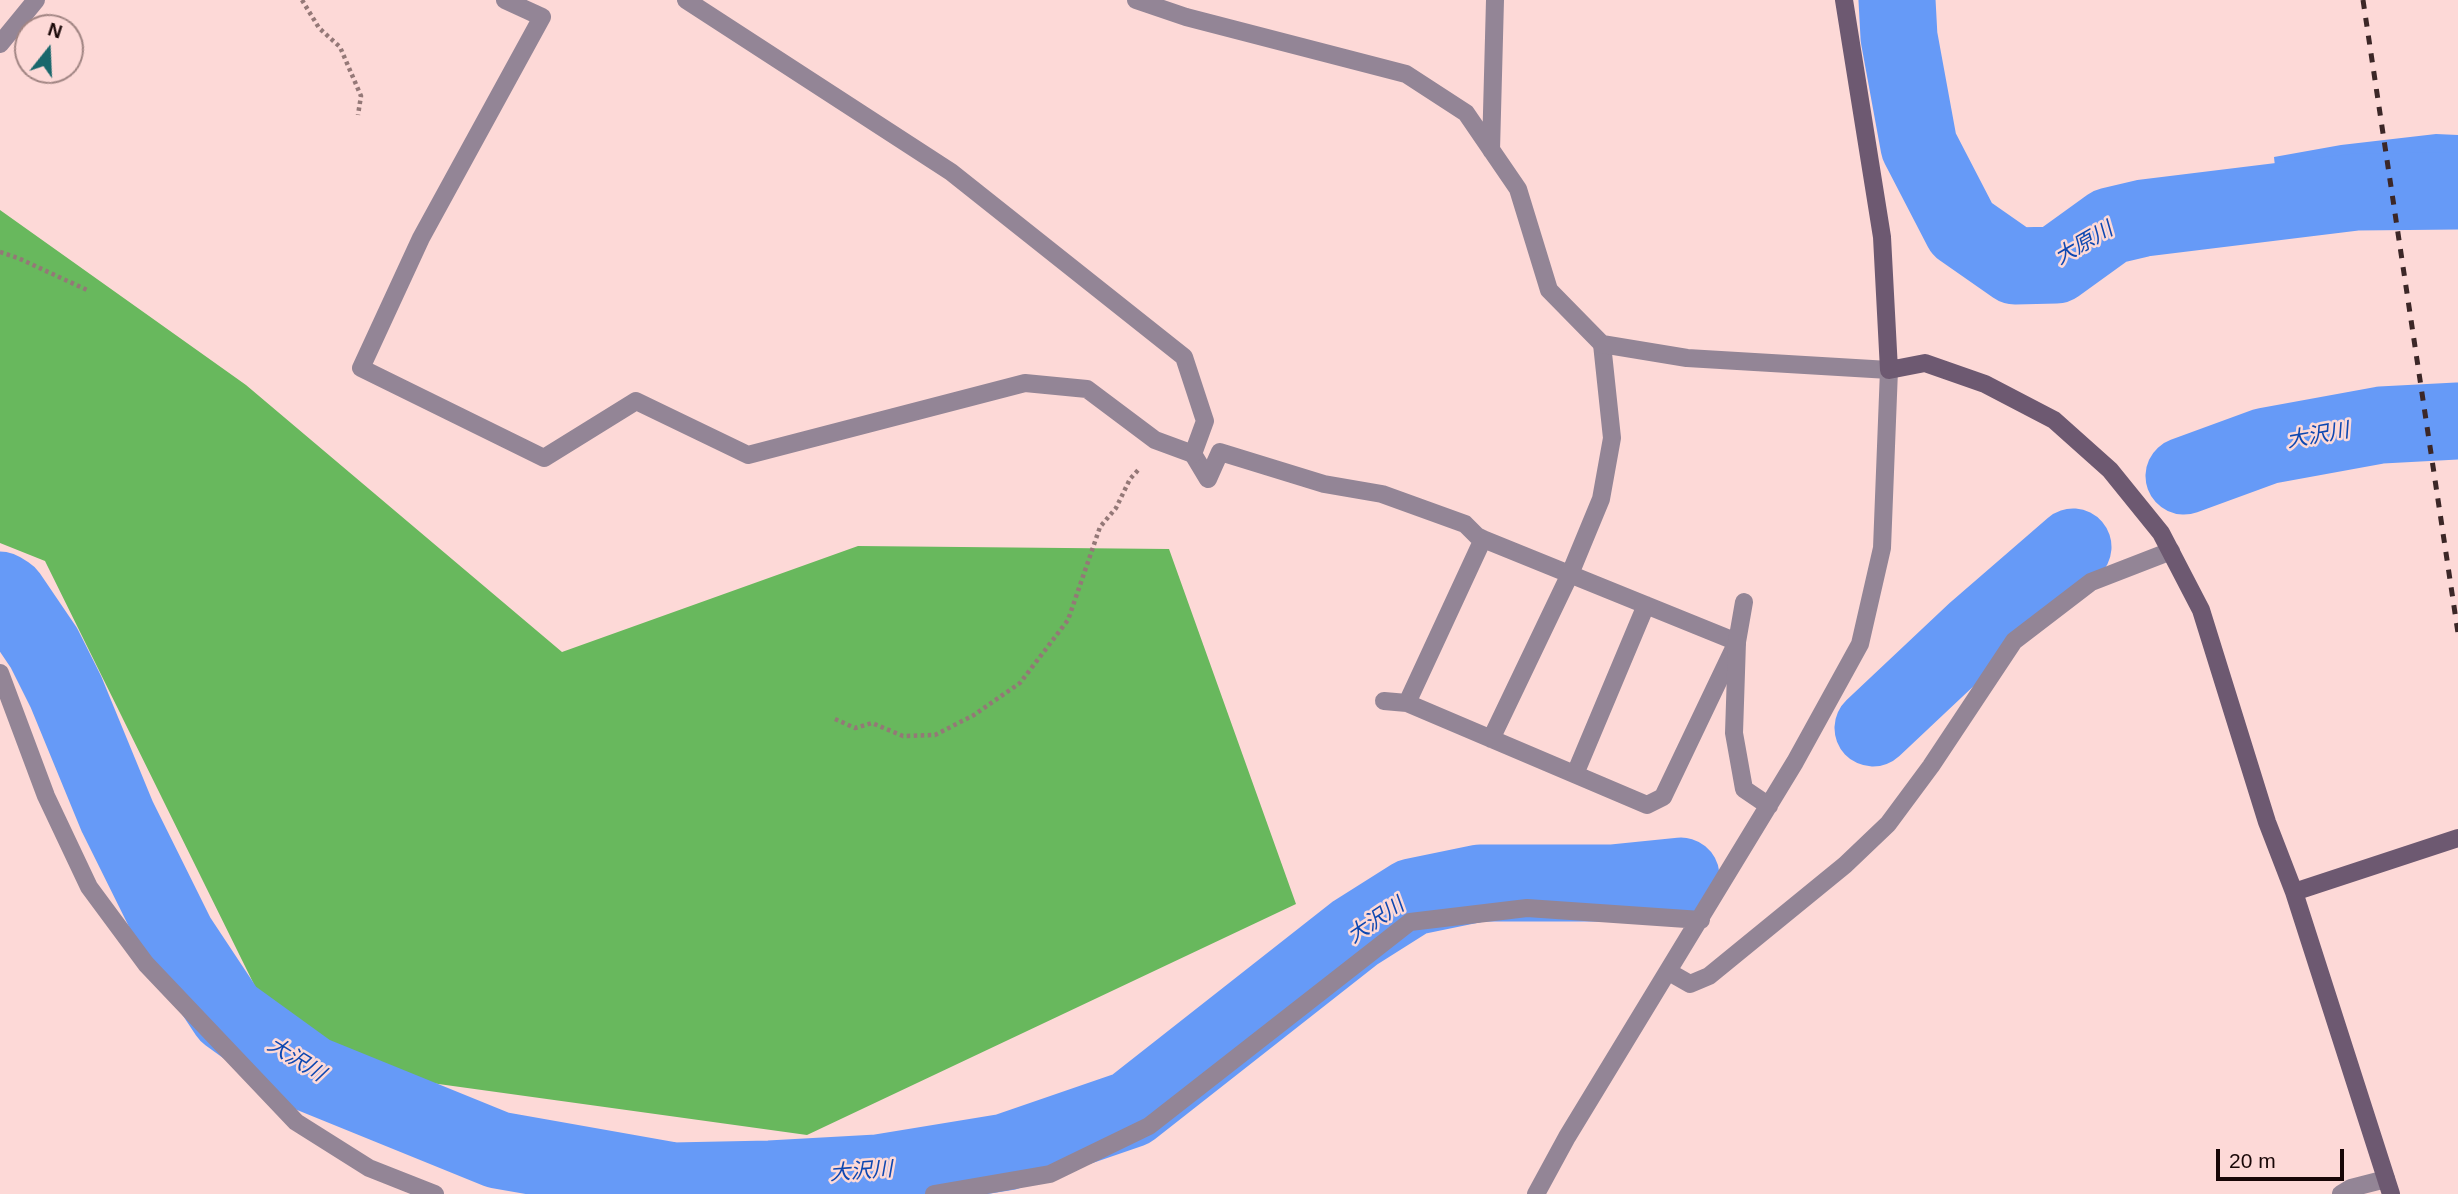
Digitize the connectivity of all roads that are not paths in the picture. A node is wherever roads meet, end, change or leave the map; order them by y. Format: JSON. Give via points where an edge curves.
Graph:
{"nodes":[{"id":1,"x":36,"y":0,"type":"edge"},
{"id":2,"x":505,"y":0,"type":"edge"},
{"id":3,"x":686,"y":0,"type":"edge"},
{"id":4,"x":1136,"y":0,"type":"edge"},
{"id":5,"x":1494,"y":0,"type":"edge"},
{"id":6,"x":1843,"y":0,"type":"edge"},
{"id":7,"x":1,"y":44,"type":"edge"},
{"id":8,"x":1492,"y":150,"type":"junction"},
{"id":9,"x":1602,"y":344,"type":"junction"},
{"id":10,"x":1889,"y":370,"type":"junction"},
{"id":11,"x":1193,"y":454,"type":"junction"},
{"id":12,"x":1483,"y":539,"type":"junction"},
{"id":13,"x":2171,"y":551,"type":"junction"},
{"id":14,"x":1570,"y":574,"type":"junction"},
{"id":15,"x":1744,"y":602,"type":"dead end"},
{"id":16,"x":1646,"y":605,"type":"junction"},
{"id":17,"x":1737,"y":642,"type":"junction"},
{"id":18,"x":0,"y":673,"type":"edge"},
{"id":19,"x":1384,"y":701,"type":"dead end"},
{"id":20,"x":1407,"y":703,"type":"junction"},
{"id":21,"x":1491,"y":738,"type":"junction"},
{"id":22,"x":1574,"y":774,"type":"junction"},
{"id":23,"x":1769,"y":806,"type":"junction"},
{"id":24,"x":2458,"y":838,"type":"edge"},
{"id":25,"x":2294,"y":892,"type":"junction"},
{"id":26,"x":1701,"y":920,"type":"junction"},
{"id":27,"x":1669,"y":972,"type":"junction"},
{"id":28,"x":2389,"y":1186,"type":"edge"},
{"id":29,"x":435,"y":1194,"type":"edge"},
{"id":30,"x":934,"y":1194,"type":"edge"},
{"id":31,"x":1536,"y":1194,"type":"edge"},
{"id":32,"x":2341,"y":1194,"type":"edge"}],
"edges":[{"from":1,"to":7,"type":"street"},
{"from":2,"to":11,"type":"street","via":[[542,17],[421,238],[361,368],[544,458],[636,401],[748,455],[1025,383],[1087,389],[1161,443]]},
{"from":3,"to":11,"type":"street","via":[[951,172],[1184,357],[1205,421]]},
{"from":4,"to":8,"type":"street","via":[[1406,74],[1466,113]]},
{"from":5,"to":8,"type":"street"},
{"from":6,"to":10,"type":"street","via":[[1882,237]]},
{"from":8,"to":9,"type":"street","via":[[1518,188],[1549,290]]},
{"from":9,"to":10,"type":"street","via":[[1687,358]]},
{"from":9,"to":14,"type":"street","via":[[1612,438],[1601,499]]},
{"from":10,"to":13,"type":"street","via":[[1925,363],[1985,384],[2054,420],[2110,470]]},
{"from":10,"to":23,"type":"street","via":[[1882,548],[1860,644]]},
{"from":11,"to":12,"type":"street","via":[[1208,479],[1220,452],[1324,484],[1382,494],[1465,524]]},
{"from":12,"to":14,"type":"street"},
{"from":12,"to":20,"type":"street"},
{"from":13,"to":25,"type":"street","via":[[2201,610],[2267,822]]},
{"from":13,"to":27,"type":"street","via":[[2091,582],[2014,641],[1931,766],[1888,824],[1854,857],[1709,976],[1690,984]]},
{"from":14,"to":16,"type":"street"},
{"from":14,"to":21,"type":"street"},
{"from":15,"to":17,"type":"street"},
{"from":16,"to":17,"type":"street"},
{"from":16,"to":22,"type":"street"},
{"from":17,"to":22,"type":"street","via":[[1663,797],[1647,805]]},
{"from":17,"to":23,"type":"street","via":[[1734,733],[1744,789]]},
{"from":18,"to":29,"type":"street","via":[[47,796],[89,887],[146,964],[296,1122],[369,1168]]},
{"from":19,"to":20,"type":"street"},
{"from":20,"to":21,"type":"street"},
{"from":21,"to":22,"type":"street"},
{"from":23,"to":26,"type":"street"},
{"from":24,"to":25,"type":"street"},
{"from":25,"to":28,"type":"street"},
{"from":26,"to":27,"type":"street"},
{"from":26,"to":30,"type":"street","via":[[1527,908],[1410,922],[1149,1126],[1050,1174]]},
{"from":27,"to":31,"type":"street"},
{"from":28,"to":32,"type":"street","via":[[2351,1188]]}]}
